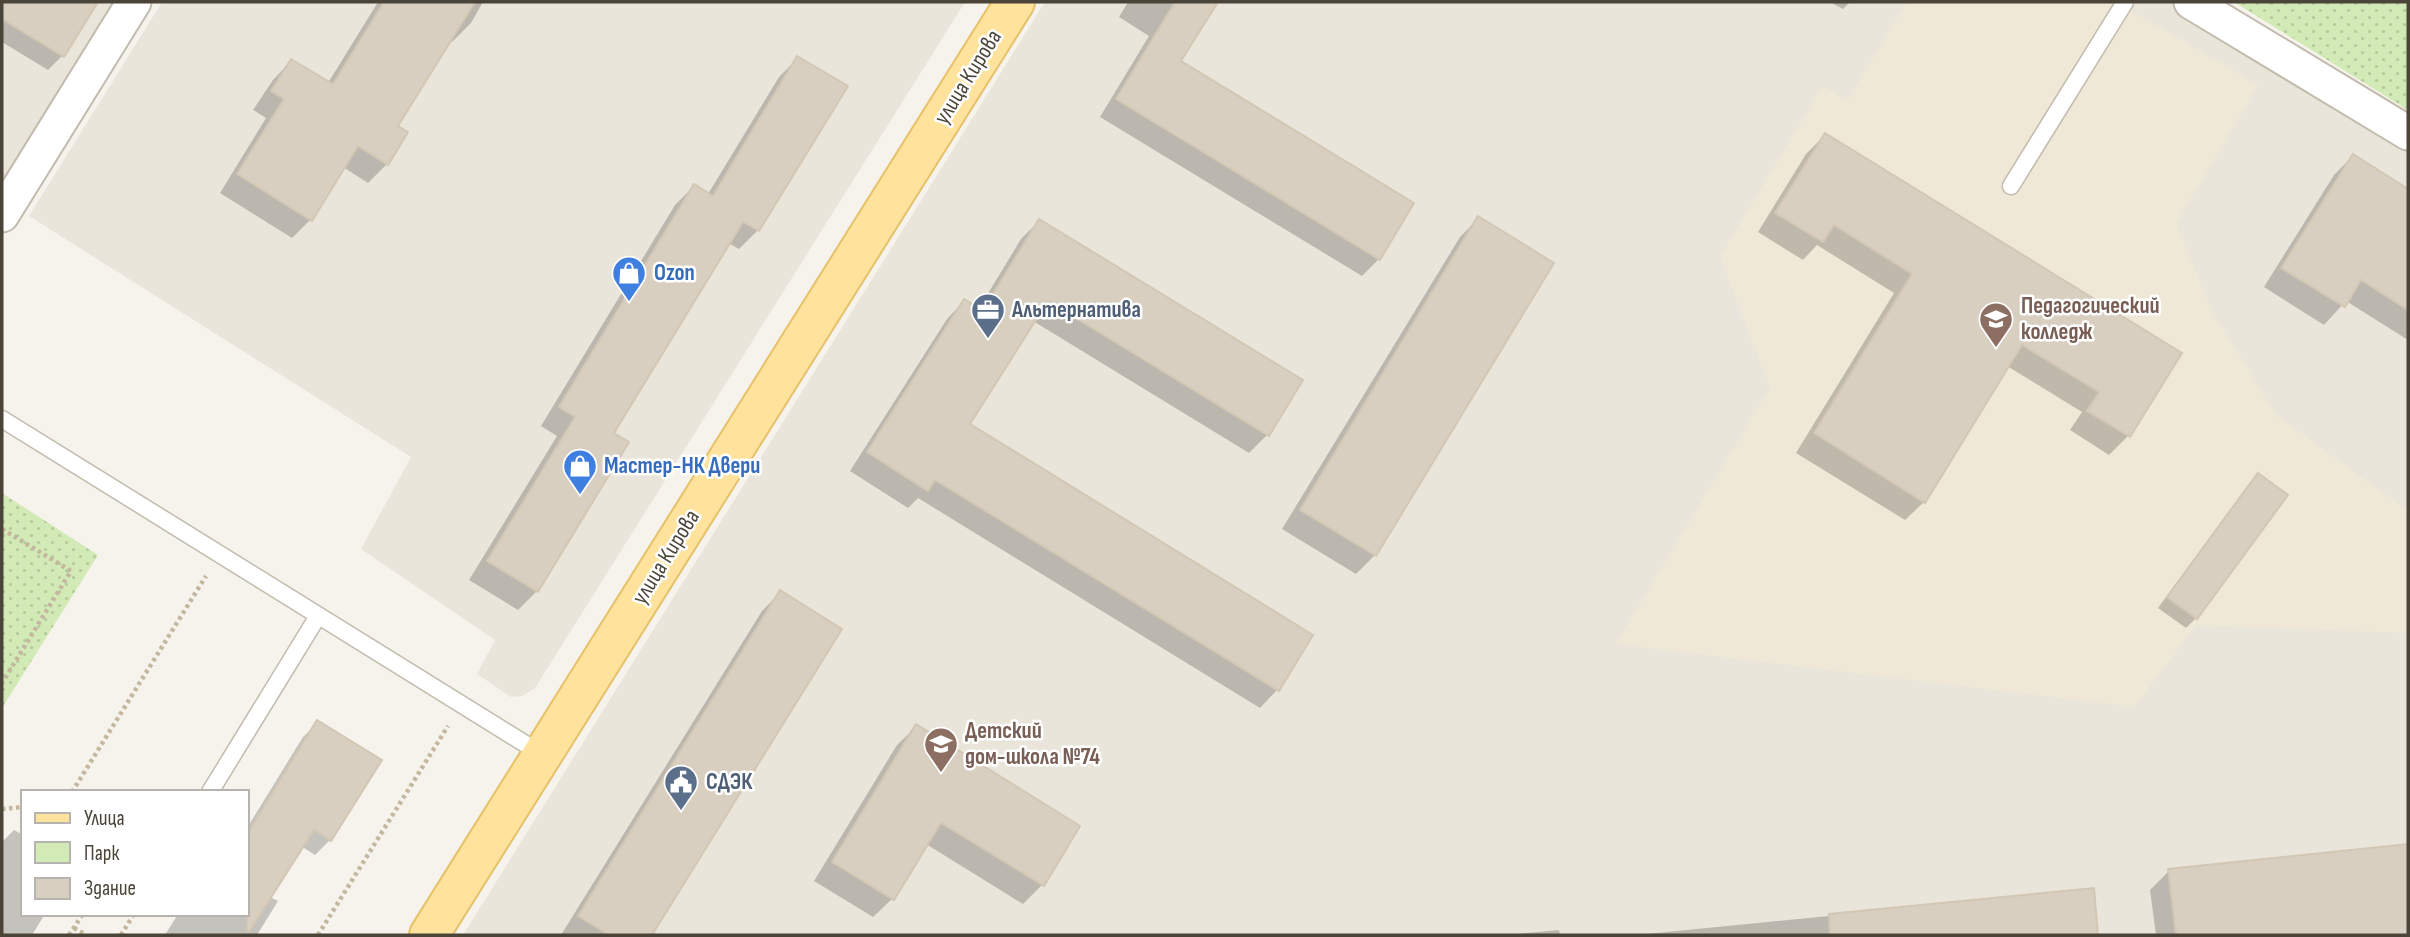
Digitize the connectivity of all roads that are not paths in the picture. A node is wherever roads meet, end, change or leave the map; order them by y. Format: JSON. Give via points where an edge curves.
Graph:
{"nodes":[{"id":1,"x":134,"y":2,"type":"edge"},
{"id":2,"x":1015,"y":2,"type":"edge"},
{"id":3,"x":2125,"y":2,"type":"edge"},
{"id":4,"x":2191,"y":2,"type":"edge"},
{"id":5,"x":2408,"y":134,"type":"edge"},
{"id":6,"x":2011,"y":186,"type":"dead end"},
{"id":7,"x":2,"y":215,"type":"edge"},
{"id":8,"x":2,"y":419,"type":"edge"},
{"id":9,"x":318,"y":616,"type":"junction"},
{"id":10,"x":543,"y":755,"type":"junction"},
{"id":11,"x":211,"y":790,"type":"edge"},
{"id":12,"x":429,"y":935,"type":"edge"}],
"edges":[{"from":1,"to":7,"type":"street"},
{"from":2,"to":10,"type":"main road","name":"улица Кирова"},
{"from":3,"to":6,"type":"lane"},
{"from":4,"to":5,"type":"street"},
{"from":8,"to":9,"type":"lane"},
{"from":9,"to":10,"type":"lane"},
{"from":9,"to":11,"type":"lane"},
{"from":10,"to":12,"type":"main road","name":"улица Кирова"}]}
